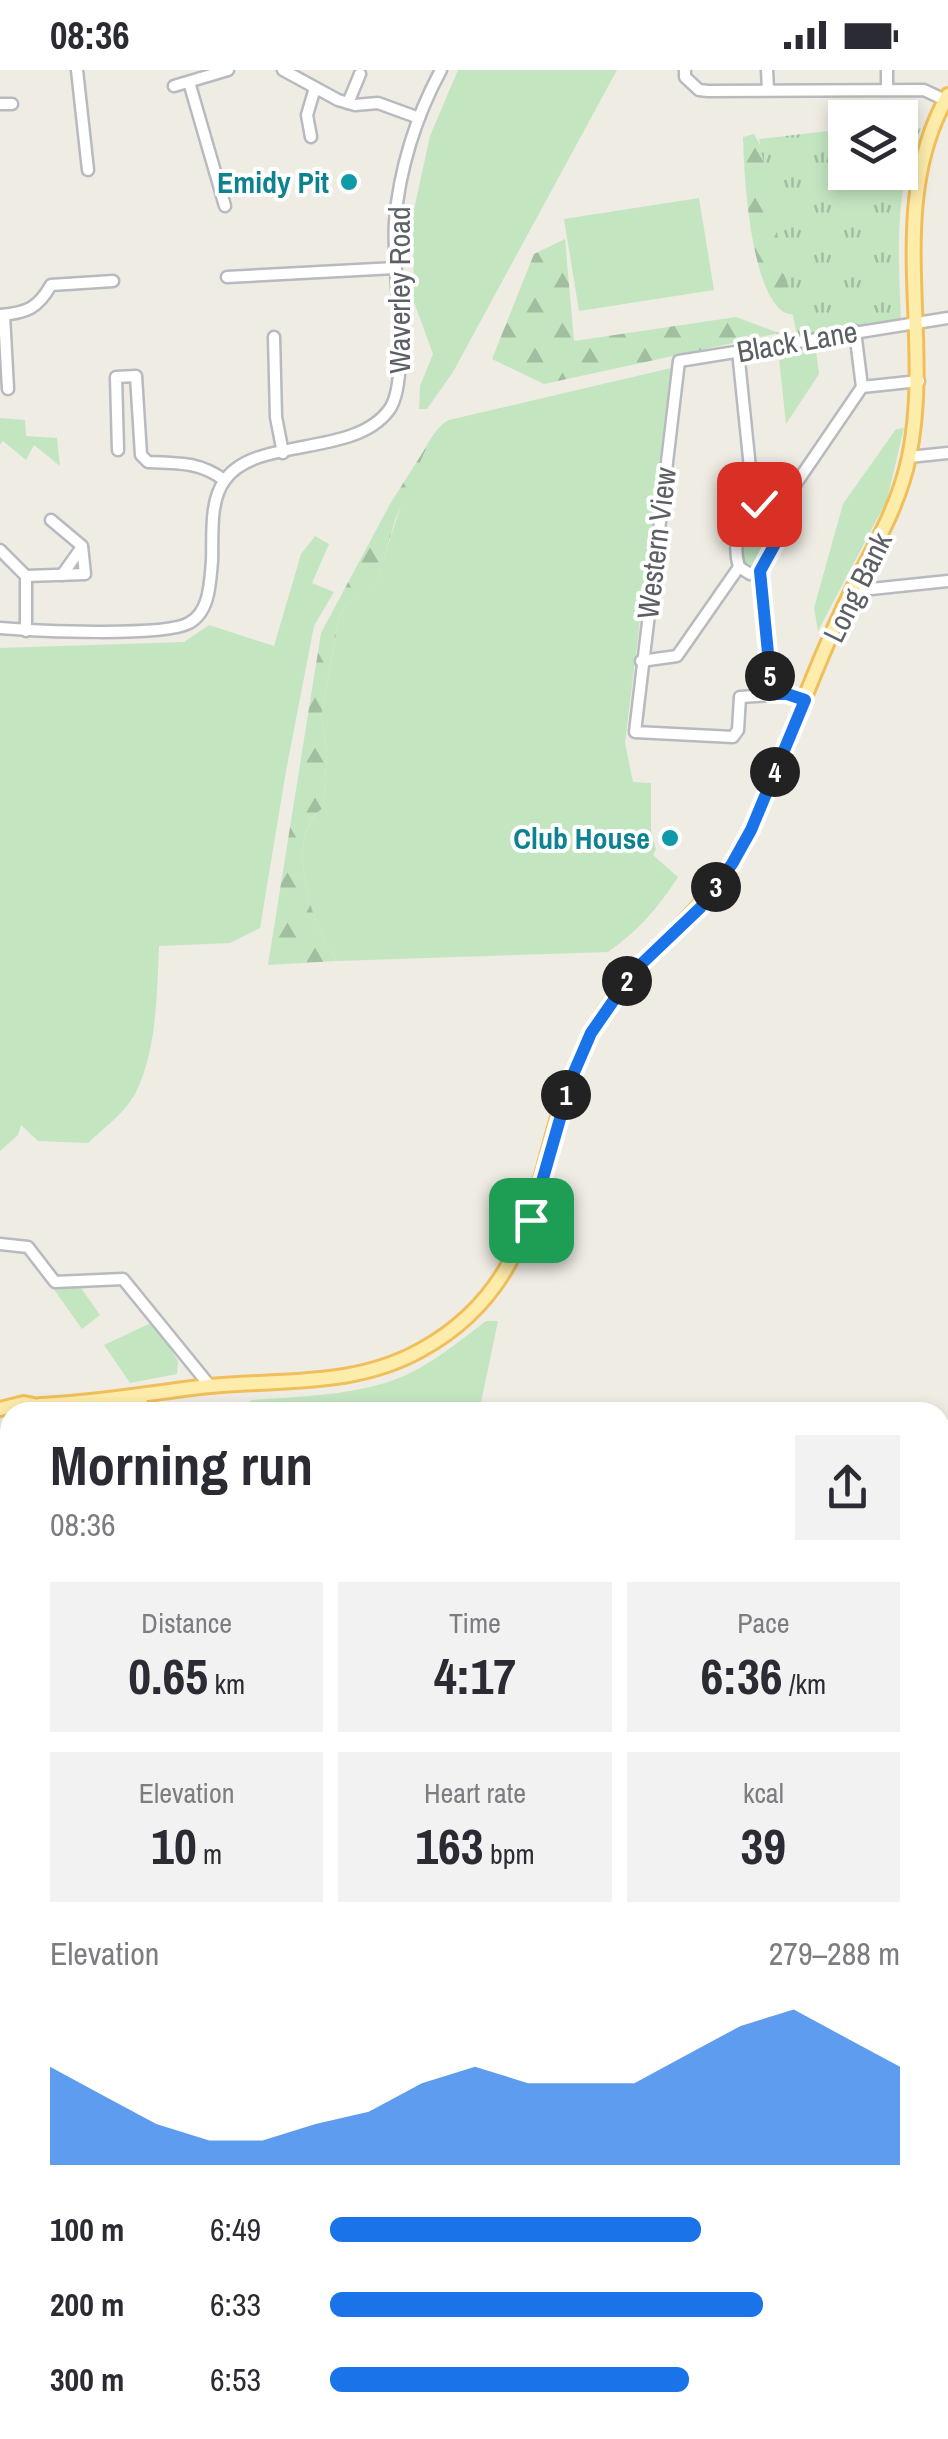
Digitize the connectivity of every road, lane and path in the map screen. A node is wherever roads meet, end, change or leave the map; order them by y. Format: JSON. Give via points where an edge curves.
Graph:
{"nodes":[{"id":1,"x":77,"y":70,"type":"edge"},
{"id":2,"x":228,"y":70,"type":"edge"},
{"id":3,"x":283,"y":70,"type":"edge"},
{"id":4,"x":441,"y":70,"type":"edge"},
{"id":5,"x":685,"y":70,"type":"edge"},
{"id":6,"x":767,"y":70,"type":"edge"},
{"id":7,"x":887,"y":70,"type":"edge"},
{"id":8,"x":360,"y":74,"type":"dead end"},
{"id":9,"x":189,"y":82,"type":"junction"},
{"id":10,"x":174,"y":86,"type":"dead end"},
{"id":11,"x":315,"y":88,"type":"junction"},
{"id":12,"x":768,"y":90,"type":"junction"},
{"id":13,"x":887,"y":90,"type":"junction"},
{"id":14,"x":946,"y":97,"type":"edge"},
{"id":15,"x":348,"y":102,"type":"junction"},
{"id":16,"x":419,"y":118,"type":"junction"},
{"id":17,"x":311,"y":137,"type":"dead end"},
{"id":18,"x":88,"y":170,"type":"dead end"},
{"id":19,"x":225,"y":206,"type":"dead end"},
{"id":20,"x":395,"y":268,"type":"junction"},
{"id":21,"x":227,"y":277,"type":"dead end"},
{"id":22,"x":114,"y":281,"type":"dead end"},
{"id":23,"x":2,"y":315,"type":"edge"},
{"id":24,"x":948,"y":318,"type":"edge"},
{"id":25,"x":916,"y":322,"type":"junction"},
{"id":26,"x":856,"y":331,"type":"junction"},
{"id":27,"x":274,"y":337,"type":"dead end"},
{"id":28,"x":738,"y":351,"type":"junction"},
{"id":29,"x":679,"y":361,"type":"joint"},
{"id":30,"x":920,"y":381,"type":"junction"},
{"id":31,"x":862,"y":387,"type":"junction"},
{"id":32,"x":8,"y":389,"type":"dead end"},
{"id":33,"x":118,"y":450,"type":"dead end"},
{"id":34,"x":283,"y":453,"type":"junction"},
{"id":35,"x":948,"y":453,"type":"edge"},
{"id":36,"x":909,"y":457,"type":"junction"},
{"id":37,"x":224,"y":480,"type":"junction"},
{"id":38,"x":754,"y":507,"type":"junction"},
{"id":39,"x":776,"y":513,"type":"junction"},
{"id":40,"x":51,"y":520,"type":"dead end"},
{"id":41,"x":82,"y":546,"type":"junction"},
{"id":42,"x":0,"y":550,"type":"edge"},
{"id":43,"x":739,"y":567,"type":"junction"},
{"id":44,"x":760,"y":571,"type":"junction"},
{"id":45,"x":62,"y":575,"type":"junction"},
{"id":46,"x":26,"y":576,"type":"junction"},
{"id":47,"x":948,"y":582,"type":"edge"},
{"id":48,"x":852,"y":591,"type":"junction"},
{"id":49,"x":0,"y":628,"type":"edge"},
{"id":50,"x":26,"y":631,"type":"junction"},
{"id":51,"x":641,"y":661,"type":"junction"},
{"id":52,"x":772,"y":694,"type":"junction"},
{"id":53,"x":805,"y":700,"type":"junction"},
{"id":54,"x":0,"y":1244,"type":"edge"},
{"id":55,"x":210,"y":1386,"type":"junction"},
{"id":56,"x":152,"y":1394,"type":"junction"},
{"id":57,"x":77,"y":1402,"type":"edge"},
{"id":58,"x":138,"y":1402,"type":"edge"}],
"edges":[{"from":1,"to":18,"type":"street"},
{"from":2,"to":9,"type":"street"},
{"from":3,"to":11,"type":"street"},
{"from":4,"to":16,"type":"street","name":"Waverley Road"},
{"from":5,"to":12,"type":"street","via":[[698,90]]},
{"from":6,"to":12,"type":"street"},
{"from":7,"to":13,"type":"street"},
{"from":8,"to":15,"type":"street"},
{"from":9,"to":10,"type":"street"},
{"from":9,"to":19,"type":"street"},
{"from":11,"to":15,"type":"street"},
{"from":11,"to":17,"type":"street","via":[[306,115]]},
{"from":12,"to":13,"type":"street"},
{"from":13,"to":14,"type":"street"},
{"from":14,"to":25,"type":"main road","name":"Long Bank","via":[[917,182]]},
{"from":15,"to":16,"type":"street","via":[[376,102]]},
{"from":16,"to":20,"type":"street","name":"Waverley Road","via":[[395,218]]},
{"from":20,"to":21,"type":"street"},
{"from":20,"to":34,"type":"street","name":"Waverley Road","via":[[399,377],[390,410],[353,436]]},
{"from":22,"to":23,"type":"street","via":[[51,285],[36,307]]},
{"from":23,"to":32,"type":"street"},
{"from":24,"to":25,"type":"street","name":"Black Lane"},
{"from":25,"to":26,"type":"street","name":"Black Lane"},
{"from":25,"to":30,"type":"main road","name":"Long Bank"},
{"from":26,"to":28,"type":"street","name":"Black Lane"},
{"from":26,"to":31,"type":"street"},
{"from":27,"to":34,"type":"street"},
{"from":28,"to":29,"type":"street","name":"Black Lane"},
{"from":28,"to":38,"type":"street"},
{"from":29,"to":51,"type":"street","name":"Western View"},
{"from":30,"to":31,"type":"street"},
{"from":30,"to":36,"type":"main road","name":"Long Bank"},
{"from":31,"to":39,"type":"street"},
{"from":33,"to":37,"type":"street","via":[[116,377],[136,376],[142,455],[148,462],[192,463]]},
{"from":34,"to":37,"type":"street","name":"Waverley Road","via":[[250,461]]},
{"from":35,"to":36,"type":"street"},
{"from":36,"to":48,"type":"main road","name":"Long Bank","via":[[893,512]]},
{"from":37,"to":50,"type":"street","via":[[206,600],[191,623],[162,630]]},
{"from":38,"to":39,"type":"street","via":[[763,503]]},
{"from":38,"to":43,"type":"street","via":[[737,537]]},
{"from":39,"to":44,"type":"street","via":[[776,542]]},
{"from":40,"to":41,"type":"street"},
{"from":41,"to":45,"type":"street"},
{"from":41,"to":45,"type":"street","via":[[85,574]]},
{"from":42,"to":46,"type":"street"},
{"from":43,"to":44,"type":"street"},
{"from":43,"to":51,"type":"street","via":[[677,656]]},
{"from":44,"to":52,"type":"street"},
{"from":45,"to":46,"type":"street"},
{"from":46,"to":50,"type":"street"},
{"from":47,"to":48,"type":"street"},
{"from":48,"to":53,"type":"main road","name":"Long Bank"},
{"from":49,"to":50,"type":"street"},
{"from":51,"to":52,"type":"street","name":"Western View","via":[[634,725],[640,735],[733,737],[740,697]]},
{"from":52,"to":53,"type":"street"},
{"from":53,"to":55,"type":"main road","name":"Long Bank","via":[[732,864],[700,908],[634,971],[591,1033],[531,1220],[502,1277],[478,1306],[422,1350],[366,1373]]},
{"from":54,"to":55,"type":"street","via":[[28,1248],[54,1282],[122,1279]]},
{"from":55,"to":56,"type":"main road","name":"Long Bank"},
{"from":56,"to":57,"type":"main road","name":"Long Bank"},
{"from":56,"to":58,"type":"main road","name":"Long Bank"}]}
